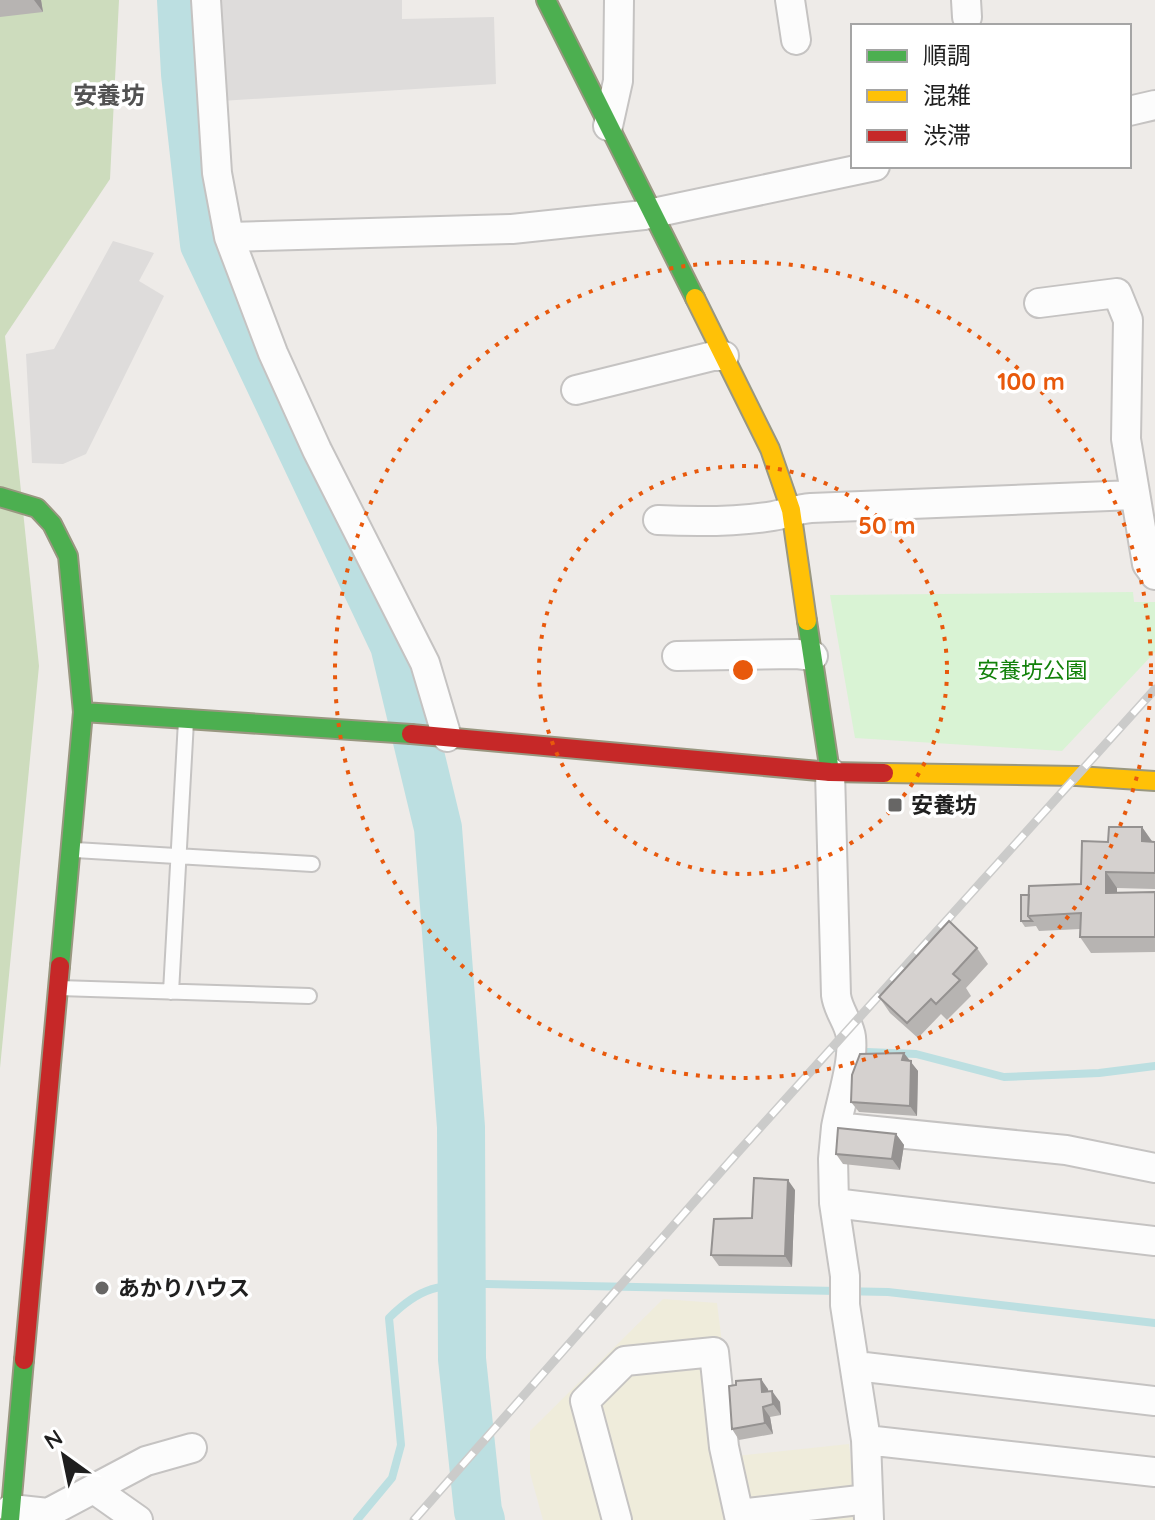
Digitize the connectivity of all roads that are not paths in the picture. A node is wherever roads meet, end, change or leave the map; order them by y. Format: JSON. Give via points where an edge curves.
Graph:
{"nodes":[{"id":1,"x":206,"y":0,"type":"edge"},
{"id":2,"x":546,"y":0,"type":"edge"},
{"id":3,"x":619,"y":0,"type":"edge"},
{"id":4,"x":790,"y":0,"type":"edge"},
{"id":5,"x":796,"y":40,"type":"dead end"},
{"id":6,"x":1155,"y":105,"type":"edge"},
{"id":7,"x":1131,"y":111,"type":"edge"},
{"id":8,"x":608,"y":126,"type":"junction"},
{"id":9,"x":866,"y":168,"type":"edge"},
{"id":10,"x":652,"y":214,"type":"junction"},
{"id":11,"x":229,"y":237,"type":"junction"},
{"id":12,"x":1039,"y":303,"type":"dead end"},
{"id":13,"x":724,"y":356,"type":"junction"},
{"id":14,"x":576,"y":390,"type":"dead end"},
{"id":15,"x":1134,"y":495,"type":"junction"},
{"id":16,"x":0,"y":497,"type":"edge"},
{"id":17,"x":791,"y":510,"type":"junction"},
{"id":18,"x":658,"y":520,"type":"dead end"},
{"id":19,"x":1155,"y":575,"type":"edge"},
{"id":20,"x":677,"y":656,"type":"dead end"},
{"id":21,"x":813,"y":656,"type":"junction"},
{"id":22,"x":83,"y":712,"type":"junction"},
{"id":23,"x":186,"y":718,"type":"junction"},
{"id":24,"x":447,"y":737,"type":"junction"},
{"id":25,"x":830,"y":772,"type":"junction"},
{"id":26,"x":1155,"y":781,"type":"edge"},
{"id":27,"x":70,"y":850,"type":"junction"},
{"id":28,"x":178,"y":856,"type":"junction"},
{"id":29,"x":312,"y":864,"type":"dead end"},
{"id":30,"x":59,"y":988,"type":"junction"},
{"id":31,"x":171,"y":992,"type":"junction"},
{"id":32,"x":309,"y":996,"type":"dead end"},
{"id":33,"x":836,"y":1127,"type":"junction"},
{"id":34,"x":1155,"y":1168,"type":"edge"},
{"id":35,"x":834,"y":1203,"type":"junction"},
{"id":36,"x":1155,"y":1241,"type":"edge"},
{"id":37,"x":856,"y":1366,"type":"junction"},
{"id":38,"x":1155,"y":1401,"type":"edge"},
{"id":39,"x":866,"y":1440,"type":"junction"},
{"id":40,"x":192,"y":1448,"type":"dead end"},
{"id":41,"x":1155,"y":1472,"type":"edge"},
{"id":42,"x":94,"y":1489,"type":"junction"},
{"id":43,"x":868,"y":1510,"type":"edge"},
{"id":44,"x":7,"y":1513,"type":"edge"},
{"id":45,"x":740,"y":1517,"type":"edge"},
{"id":46,"x":138,"y":1520,"type":"edge"},
{"id":47,"x":617,"y":1520,"type":"edge"}],
"edges":[{"from":1,"to":11,"type":"street","via":[[217,173]]},
{"from":2,"to":8,"type":"street"},
{"from":3,"to":8,"type":"street","via":[[618,81]]},
{"from":4,"to":5,"type":"street"},
{"from":6,"to":7,"type":"street"},
{"from":8,"to":10,"type":"street"},
{"from":9,"to":10,"type":"street"},
{"from":10,"to":11,"type":"street","via":[[512,229]]},
{"from":10,"to":13,"type":"street"},
{"from":11,"to":24,"type":"street","via":[[310,436],[425,663]]},
{"from":12,"to":15,"type":"street","via":[[1117,293],[1128,320],[1126,439]]},
{"from":13,"to":14,"type":"street"},
{"from":13,"to":17,"type":"street","via":[[770,449]]},
{"from":15,"to":17,"type":"street"},
{"from":15,"to":19,"type":"street","via":[[1147,564]]},
{"from":16,"to":22,"type":"street","via":[[37,508],[68,556]]},
{"from":17,"to":18,"type":"street","via":[[777,516]]},
{"from":17,"to":21,"type":"street"},
{"from":20,"to":21,"type":"street"},
{"from":21,"to":25,"type":"street"},
{"from":22,"to":23,"type":"street"},
{"from":22,"to":27,"type":"street"},
{"from":23,"to":24,"type":"street"},
{"from":23,"to":28,"type":"lane"},
{"from":24,"to":25,"type":"street"},
{"from":25,"to":26,"type":"street"},
{"from":25,"to":33,"type":"street","via":[[836,995],[852,1049]]},
{"from":27,"to":28,"type":"lane"},
{"from":27,"to":30,"type":"street"},
{"from":28,"to":29,"type":"lane"},
{"from":28,"to":31,"type":"lane"},
{"from":30,"to":31,"type":"lane"},
{"from":30,"to":44,"type":"street"},
{"from":31,"to":32,"type":"lane"},
{"from":33,"to":34,"type":"street","via":[[1066,1150]]},
{"from":33,"to":35,"type":"street"},
{"from":35,"to":36,"type":"street"},
{"from":35,"to":37,"type":"street"},
{"from":37,"to":38,"type":"street"},
{"from":37,"to":39,"type":"street"},
{"from":39,"to":41,"type":"street"},
{"from":39,"to":43,"type":"street"},
{"from":40,"to":42,"type":"street","via":[[146,1461]]},
{"from":42,"to":44,"type":"street","via":[[48,1513]]},
{"from":42,"to":46,"type":"street"},
{"from":43,"to":45,"type":"street"},
{"from":45,"to":47,"type":"street","via":[[724,1447],[714,1352],[625,1361],[585,1401]]}]}
